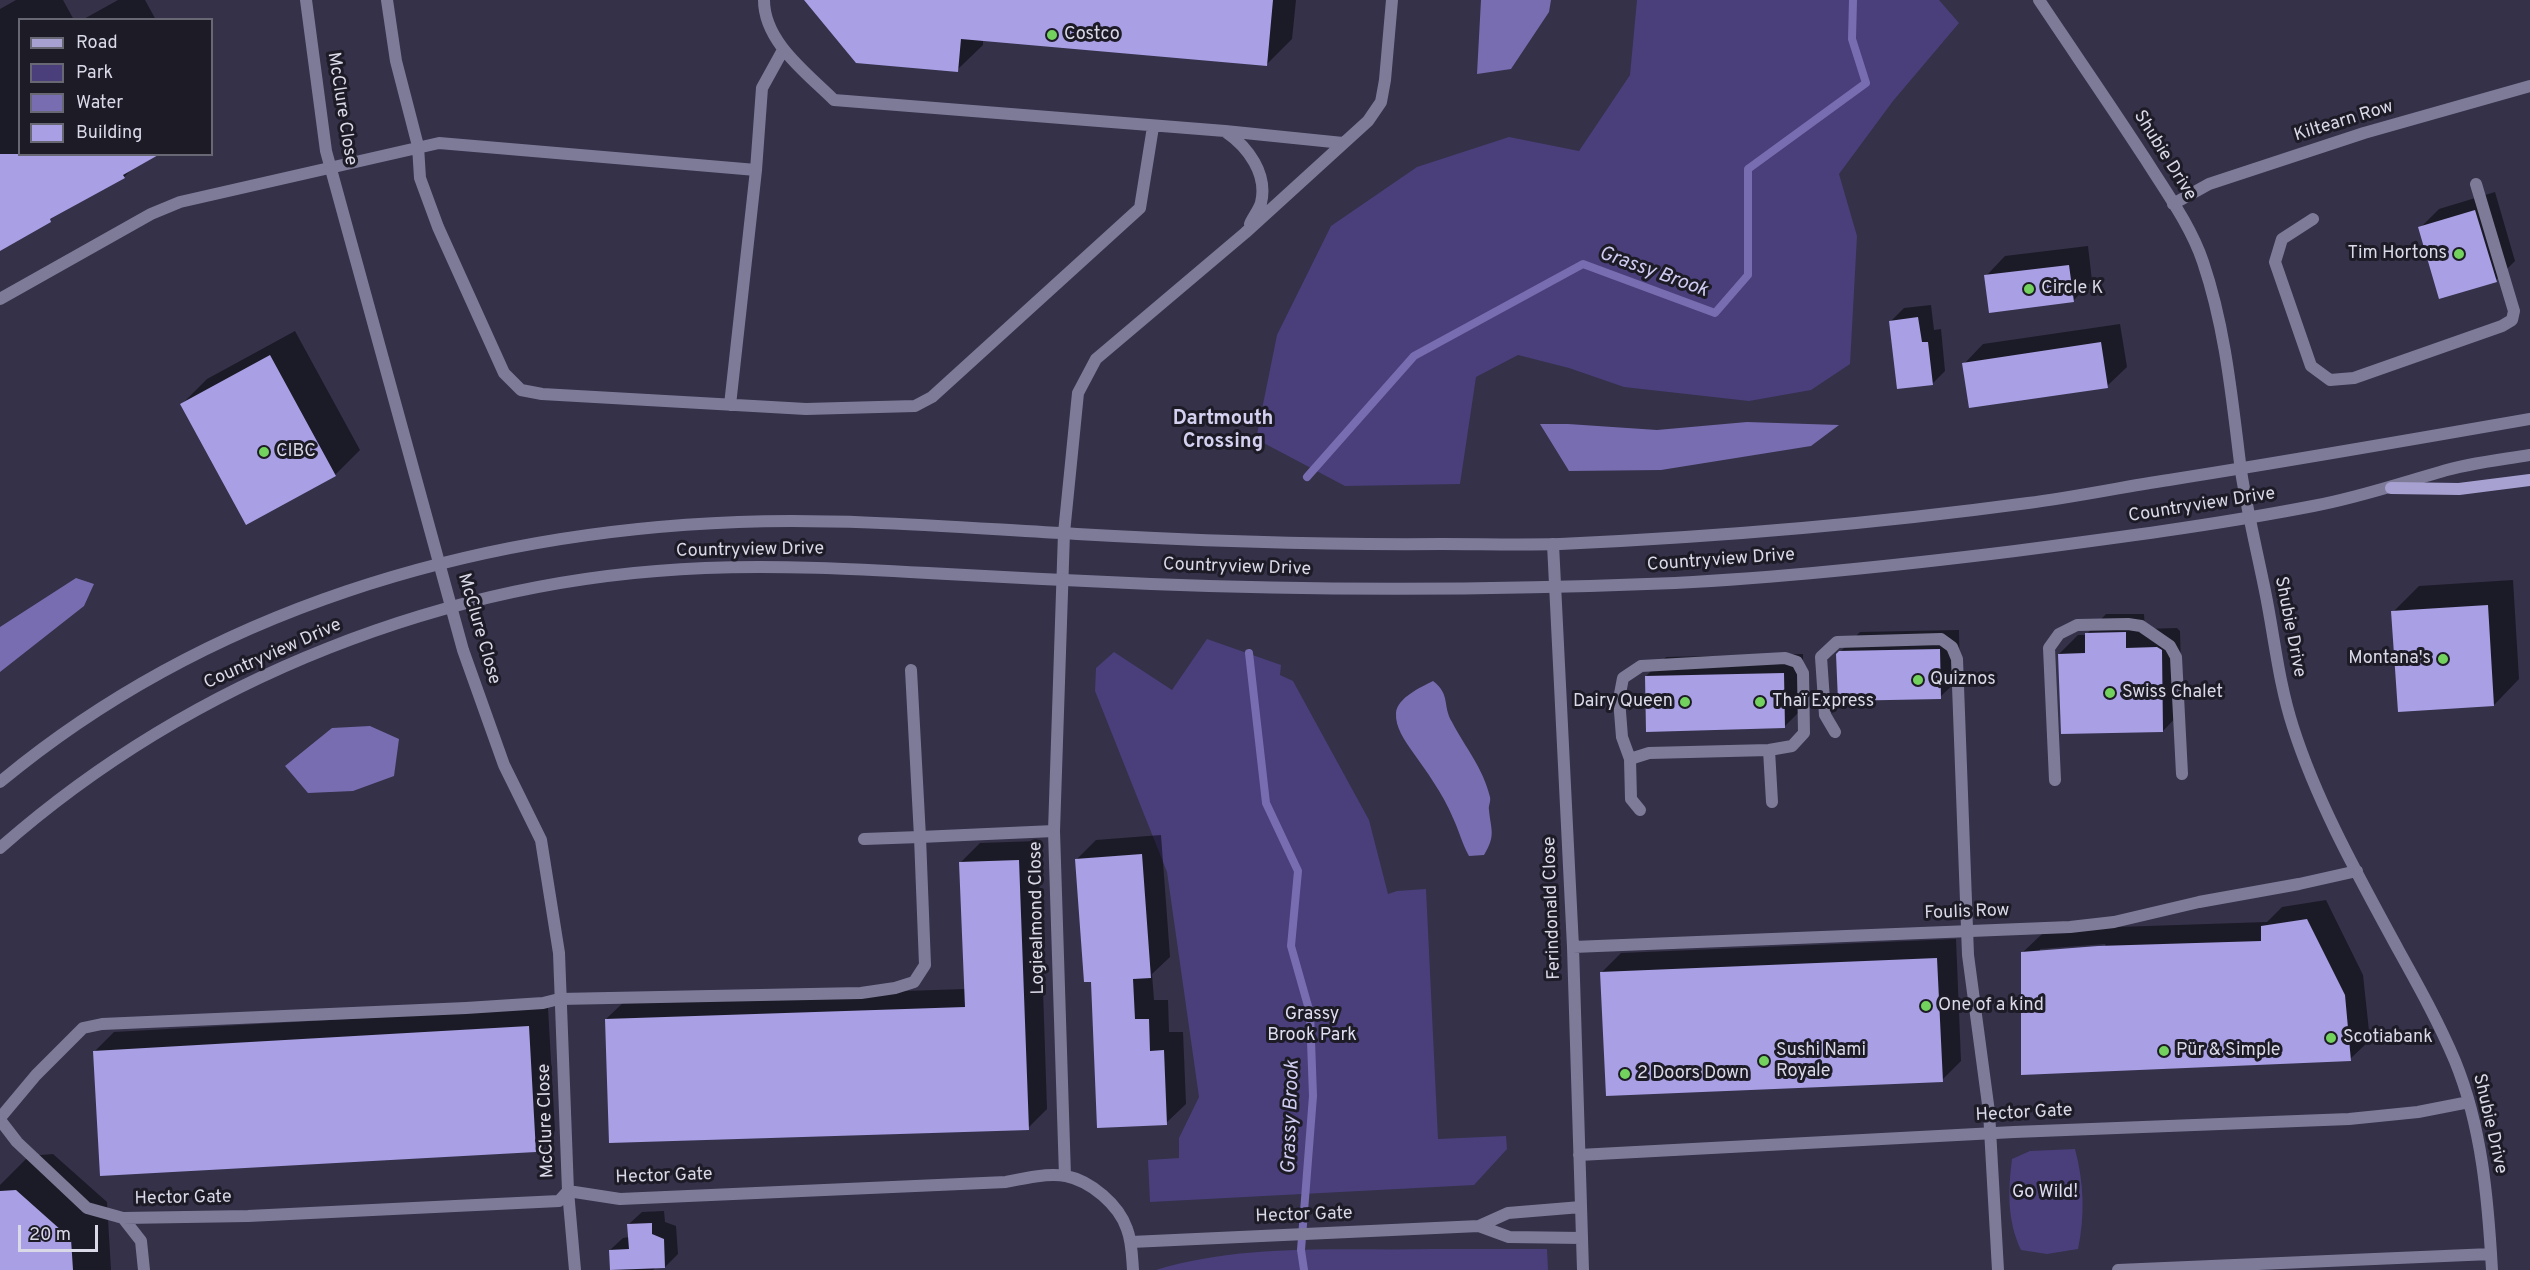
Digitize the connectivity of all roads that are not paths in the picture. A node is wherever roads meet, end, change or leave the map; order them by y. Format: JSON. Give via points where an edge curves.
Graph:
{"nodes":[{"id":1,"x":306,"y":0,"type":"edge"},
{"id":2,"x":387,"y":0,"type":"edge"},
{"id":3,"x":764,"y":0,"type":"edge"},
{"id":4,"x":1392,"y":0,"type":"edge"},
{"id":5,"x":2039,"y":0,"type":"edge"},
{"id":6,"x":783,"y":50,"type":"junction"},
{"id":7,"x":2530,"y":86,"type":"edge"},
{"id":8,"x":1153,"y":127,"type":"junction"},
{"id":9,"x":1225,"y":131,"type":"junction"},
{"id":10,"x":1342,"y":143,"type":"junction"},
{"id":11,"x":418,"y":146,"type":"junction"},
{"id":12,"x":331,"y":167,"type":"junction"},
{"id":13,"x":756,"y":170,"type":"junction"},
{"id":14,"x":2476,"y":184,"type":"dead end"},
{"id":15,"x":2173,"y":204,"type":"junction"},
{"id":16,"x":2313,"y":219,"type":"dead end"},
{"id":17,"x":1245,"y":233,"type":"junction"},
{"id":18,"x":0,"y":299,"type":"edge"},
{"id":19,"x":730,"y":405,"type":"junction"},
{"id":20,"x":2530,"y":419,"type":"edge"},
{"id":21,"x":2530,"y":455,"type":"edge"},
{"id":22,"x":2241,"y":469,"type":"junction"},
{"id":23,"x":2530,"y":480,"type":"edge"},
{"id":24,"x":2391,"y":488,"type":"junction"},
{"id":25,"x":2248,"y":516,"type":"junction"},
{"id":26,"x":1065,"y":533,"type":"junction"},
{"id":27,"x":1553,"y":544,"type":"junction"},
{"id":28,"x":440,"y":563,"type":"junction"},
{"id":29,"x":1063,"y":580,"type":"junction"},
{"id":30,"x":1555,"y":587,"type":"junction"},
{"id":31,"x":451,"y":606,"type":"junction"},
{"id":32,"x":911,"y":670,"type":"dead end"},
{"id":33,"x":1834,"y":732,"type":"dead end"},
{"id":34,"x":1769,"y":750,"type":"junction"},
{"id":35,"x":1630,"y":759,"type":"junction"},
{"id":36,"x":2181,"y":774,"type":"dead end"},
{"id":37,"x":2055,"y":780,"type":"dead end"},
{"id":38,"x":0,"y":782,"type":"edge"},
{"id":39,"x":1772,"y":802,"type":"dead end"},
{"id":40,"x":1640,"y":810,"type":"dead end"},
{"id":41,"x":1054,"y":831,"type":"junction"},
{"id":42,"x":920,"y":837,"type":"junction"},
{"id":43,"x":864,"y":839,"type":"dead end"},
{"id":44,"x":0,"y":848,"type":"edge"},
{"id":45,"x":2357,"y":871,"type":"junction"},
{"id":46,"x":1968,"y":931,"type":"junction"},
{"id":47,"x":1573,"y":947,"type":"junction"},
{"id":48,"x":559,"y":999,"type":"junction"},
{"id":49,"x":2469,"y":1102,"type":"junction"},
{"id":50,"x":0,"y":1119,"type":"edge"},
{"id":51,"x":1991,"y":1134,"type":"junction"},
{"id":52,"x":1579,"y":1155,"type":"junction"},
{"id":53,"x":1065,"y":1176,"type":"junction"},
{"id":54,"x":568,"y":1191,"type":"junction"},
{"id":55,"x":1581,"y":1207,"type":"junction"},
{"id":56,"x":123,"y":1218,"type":"junction"},
{"id":57,"x":1479,"y":1226,"type":"junction"},
{"id":58,"x":1582,"y":1238,"type":"junction"},
{"id":59,"x":1131,"y":1242,"type":"junction"},
{"id":60,"x":2491,"y":1254,"type":"junction"},
{"id":61,"x":144,"y":1270,"type":"edge"},
{"id":62,"x":575,"y":1270,"type":"edge"},
{"id":63,"x":1133,"y":1270,"type":"edge"},
{"id":64,"x":1583,"y":1270,"type":"edge"},
{"id":65,"x":1998,"y":1270,"type":"edge"},
{"id":66,"x":2118,"y":1270,"type":"edge"},
{"id":67,"x":2492,"y":1270,"type":"edge"}],
"edges":[{"from":1,"to":12,"type":"street","name":"McClure Close"},
{"from":2,"to":11,"type":"street","via":[[396,61]]},
{"from":3,"to":6,"type":"street","via":[[764,15]]},
{"from":4,"to":10,"type":"street","name":"Logiealmond Close","via":[[1381,102],[1368,121]]},
{"from":5,"to":15,"type":"street","name":"Shubie Drive"},
{"from":6,"to":8,"type":"street","via":[[834,100]]},
{"from":6,"to":13,"type":"street","via":[[762,88]]},
{"from":7,"to":15,"type":"street","name":"Kiltearn Row","via":[[2364,133],[2209,184]]},
{"from":8,"to":9,"type":"street"},
{"from":8,"to":19,"type":"street","via":[[1140,208],[932,397],[915,406],[806,409]]},
{"from":9,"to":10,"type":"street"},
{"from":9,"to":17,"type":"street","via":[[1240,141],[1260,170],[1261,202]]},
{"from":10,"to":17,"type":"street","name":"Logiealmond Close"},
{"from":11,"to":12,"type":"street"},
{"from":11,"to":13,"type":"street","via":[[439,143]]},
{"from":11,"to":19,"type":"street","via":[[420,178],[438,227],[504,373],[521,390]]},
{"from":12,"to":18,"type":"street","via":[[180,202],[151,214]]},
{"from":12,"to":28,"type":"street","name":"McClure Close"},
{"from":13,"to":19,"type":"street"},
{"from":14,"to":16,"type":"street","via":[[2514,311],[2512,320],[2354,378],[2330,380],[2312,366],[2275,262],[2282,239]]},
{"from":15,"to":22,"type":"street","name":"Shubie Drive","via":[[2202,258],[2218,311]]},
{"from":17,"to":26,"type":"street","name":"Logiealmond Close","via":[[1095,359],[1078,393]]},
{"from":20,"to":22,"type":"street","name":"Countryview Drive"},
{"from":21,"to":24,"type":"street","name":"Countryview Drive","via":[[2445,470]]},
{"from":22,"to":25,"type":"street","name":"Shubie Drive"},
{"from":22,"to":27,"type":"street","name":"Countryview Drive","via":[[2092,495],[1912,518],[1738,534]]},
{"from":23,"to":24,"type":"main road","via":[[2459,489]]},
{"from":24,"to":25,"type":"street","name":"Countryview Drive"},
{"from":25,"to":30,"type":"street","name":"Countryview Drive","via":[[2121,537],[1858,570]]},
{"from":25,"to":45,"type":"street","name":"Shubie Drive","via":[[2292,726]]},
{"from":26,"to":27,"type":"street","name":"Countryview Drive","via":[[1287,544]]},
{"from":26,"to":28,"type":"street","name":"Countryview Drive","via":[[841,521],[719,523],[566,537]]},
{"from":26,"to":29,"type":"street","name":"Logiealmond Close"},
{"from":27,"to":30,"type":"street","name":"Ferindonald Close"},
{"from":28,"to":31,"type":"street","name":"McClure Close"},
{"from":28,"to":38,"type":"street","name":"Countryview Drive","via":[[306,604],[220,642],[95,712]]},
{"from":29,"to":30,"type":"street","name":"Countryview Drive","via":[[1281,588]]},
{"from":29,"to":31,"type":"street","name":"Countryview Drive","via":[[830,568],[700,568],[572,580]]},
{"from":29,"to":41,"type":"street","name":"Logiealmond Close"},
{"from":30,"to":47,"type":"street","name":"Ferindonald Close"},
{"from":31,"to":44,"type":"street","name":"Countryview Drive","via":[[325,650],[205,705],[93,774]]},
{"from":31,"to":48,"type":"street","name":"McClure Close","via":[[476,691],[504,765],[541,840],[559,953]]},
{"from":32,"to":42,"type":"street"},
{"from":33,"to":46,"type":"street","via":[[1825,715],[1821,657],[1837,642],[1941,639],[1952,647],[1957,659]]},
{"from":34,"to":35,"type":"street","via":[[1649,753]]},
{"from":34,"to":35,"type":"street","via":[[1792,746],[1804,733],[1803,673],[1797,662],[1785,658],[1641,666],[1623,678],[1620,699],[1622,736]]},
{"from":34,"to":39,"type":"street"},
{"from":35,"to":40,"type":"street","via":[[1631,799]]},
{"from":36,"to":37,"type":"street","via":[[2176,657],[2170,646],[2141,626],[2077,626],[2059,634],[2049,648]]},
{"from":41,"to":42,"type":"street"},
{"from":41,"to":53,"type":"street","name":"Logiealmond Close"},
{"from":42,"to":43,"type":"street"},
{"from":42,"to":48,"type":"street","via":[[926,965],[914,982],[861,993]]},
{"from":45,"to":46,"type":"street","name":"Foulis Row","via":[[2114,922]]},
{"from":45,"to":49,"type":"street","name":"Shubie Drive","via":[[2439,1026]]},
{"from":46,"to":47,"type":"street","name":"Foulis Row"},
{"from":46,"to":51,"type":"street"},
{"from":47,"to":52,"type":"street","name":"Ferindonald Close"},
{"from":48,"to":50,"type":"street","via":[[543,1004],[179,1019],[83,1028],[36,1075]]},
{"from":48,"to":54,"type":"street","name":"McClure Close"},
{"from":49,"to":51,"type":"street","name":"Hector Gate","via":[[2349,1119]]},
{"from":49,"to":60,"type":"street","name":"Shubie Drive","via":[[2484,1177]]},
{"from":50,"to":56,"type":"street","name":"Hector Gate","via":[[17,1142],[87,1208]]},
{"from":51,"to":52,"type":"street","name":"Hector Gate"},
{"from":51,"to":65,"type":"street"},
{"from":52,"to":55,"type":"street","name":"Ferindonald Close"},
{"from":53,"to":54,"type":"street","name":"Hector Gate","via":[[620,1199]]},
{"from":53,"to":59,"type":"street","via":[[1081,1180],[1107,1201],[1126,1226]]},
{"from":54,"to":56,"type":"street","name":"Hector Gate","via":[[559,1201]]},
{"from":54,"to":62,"type":"street","name":"McClure Close"},
{"from":55,"to":57,"type":"street","name":"Hector Gate","via":[[1508,1213]]},
{"from":55,"to":58,"type":"street","name":"Ferindonald Close"},
{"from":56,"to":61,"type":"street","name":"Hector Gate","via":[[141,1241]]},
{"from":57,"to":58,"type":"street","name":"Hector Gate","via":[[1509,1237]]},
{"from":57,"to":59,"type":"street","name":"Hector Gate"},
{"from":58,"to":64,"type":"street","name":"Ferindonald Close"},
{"from":59,"to":63,"type":"street"},
{"from":60,"to":66,"type":"street"},
{"from":60,"to":67,"type":"street","name":"Shubie Drive"}]}
